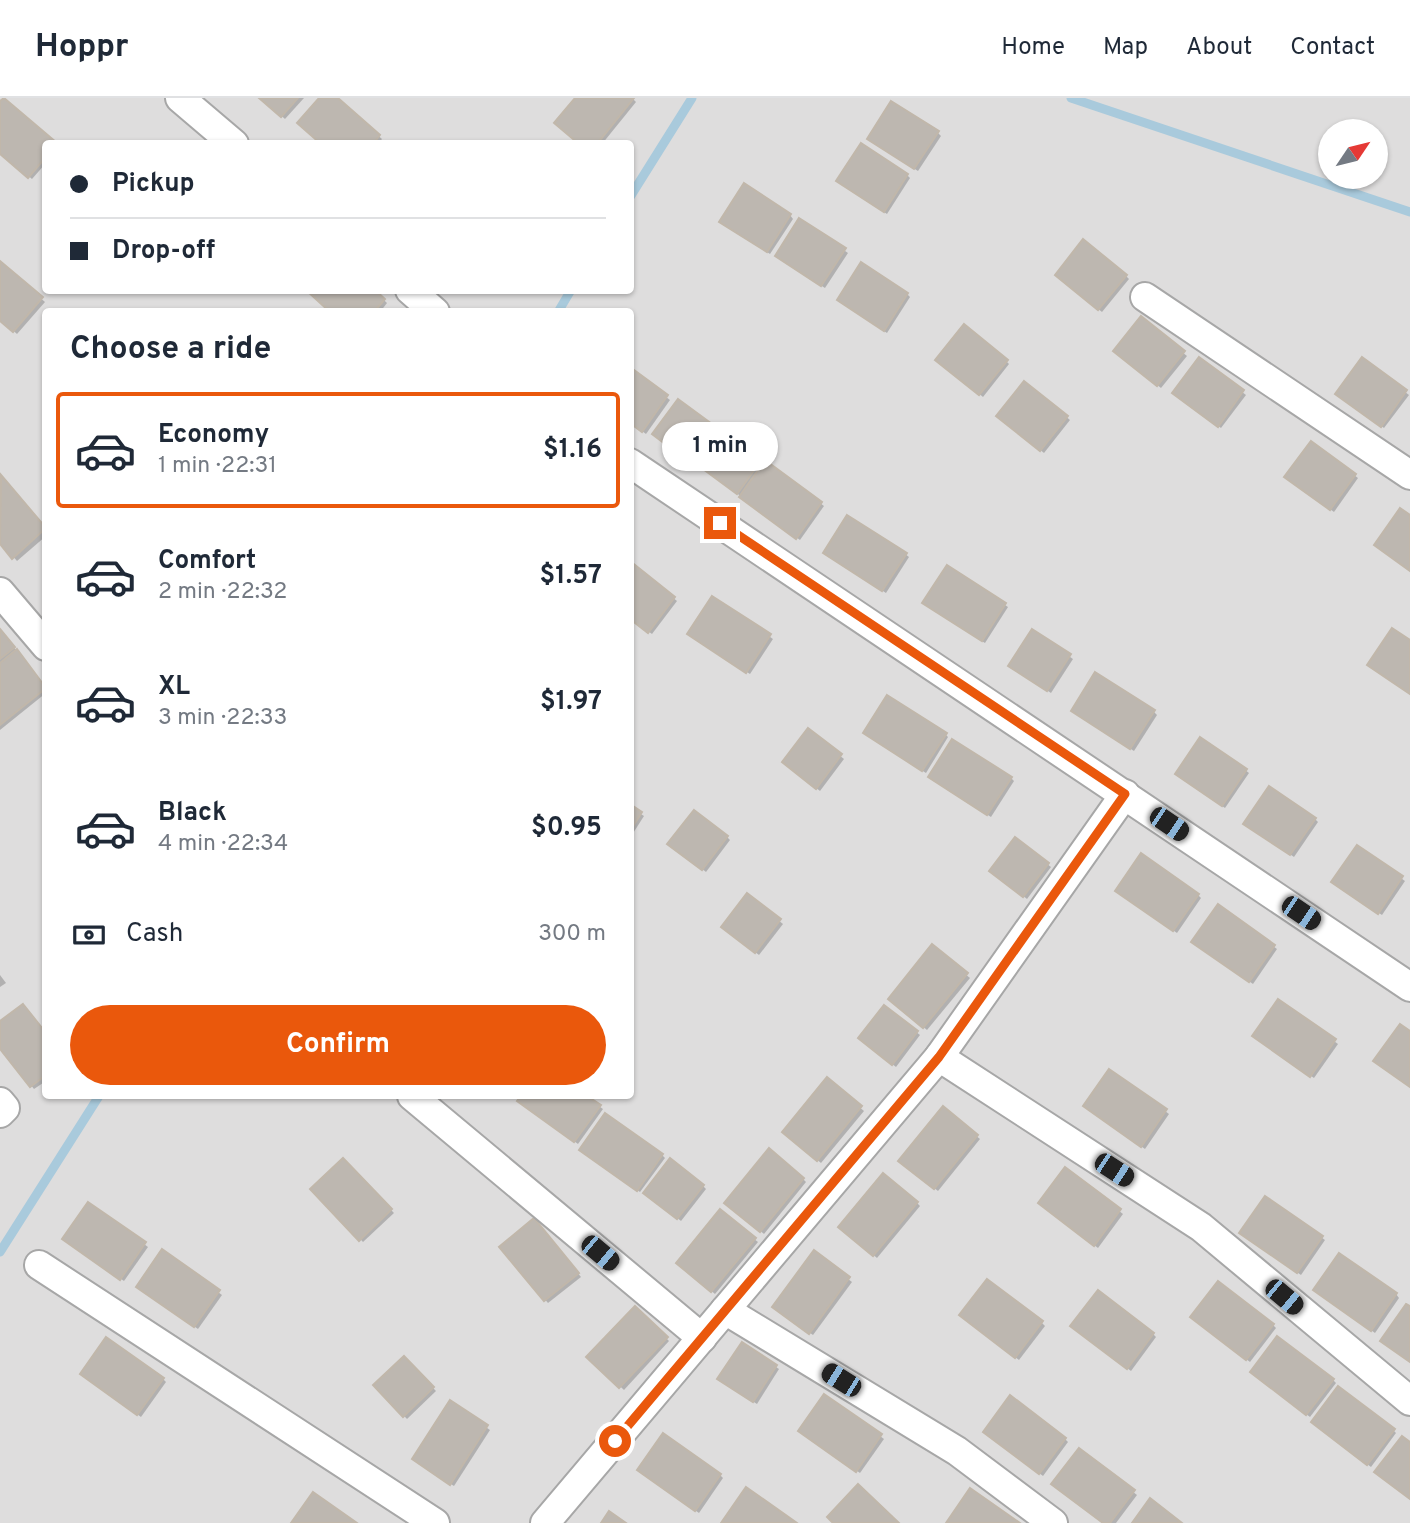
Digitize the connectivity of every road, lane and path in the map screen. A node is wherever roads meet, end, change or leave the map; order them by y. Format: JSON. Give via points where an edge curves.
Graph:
{"nodes":[{"id":1,"x":180,"y":98,"type":"edge"},
{"id":2,"x":229,"y":140,"type":"edge"},
{"id":3,"x":415,"y":294,"type":"edge"},
{"id":4,"x":1145,"y":297,"type":"dead end"},
{"id":5,"x":430,"y":308,"type":"edge"},
{"id":6,"x":634,"y":466,"type":"edge"},
{"id":7,"x":1410,"y":475,"type":"edge"},
{"id":8,"x":0,"y":592,"type":"edge"},
{"id":9,"x":42,"y":641,"type":"edge"},
{"id":10,"x":1125,"y":794,"type":"junction"},
{"id":11,"x":1410,"y":987,"type":"edge"},
{"id":12,"x":939,"y":1057,"type":"junction"},
{"id":13,"x":416,"y":1099,"type":"edge"},
{"id":14,"x":39,"y":1265,"type":"dead end"},
{"id":15,"x":726,"y":1310,"type":"junction"},
{"id":16,"x":702,"y":1338,"type":"junction"},
{"id":17,"x":1410,"y":1401,"type":"edge"},
{"id":18,"x":435,"y":1523,"type":"edge"},
{"id":19,"x":545,"y":1523,"type":"edge"},
{"id":20,"x":1053,"y":1523,"type":"edge"}],
"edges":[{"from":1,"to":2,"type":"street"},
{"from":3,"to":5,"type":"street"},
{"from":4,"to":7,"type":"street"},
{"from":6,"to":10,"type":"street"},
{"from":8,"to":9,"type":"street"},
{"from":10,"to":11,"type":"street"},
{"from":10,"to":12,"type":"street"},
{"from":12,"to":15,"type":"street"},
{"from":12,"to":17,"type":"street","via":[[1201,1227]]},
{"from":13,"to":16,"type":"street"},
{"from":14,"to":18,"type":"street"},
{"from":15,"to":16,"type":"street"},
{"from":15,"to":20,"type":"street","via":[[957,1451]]},
{"from":16,"to":19,"type":"street"}]}
